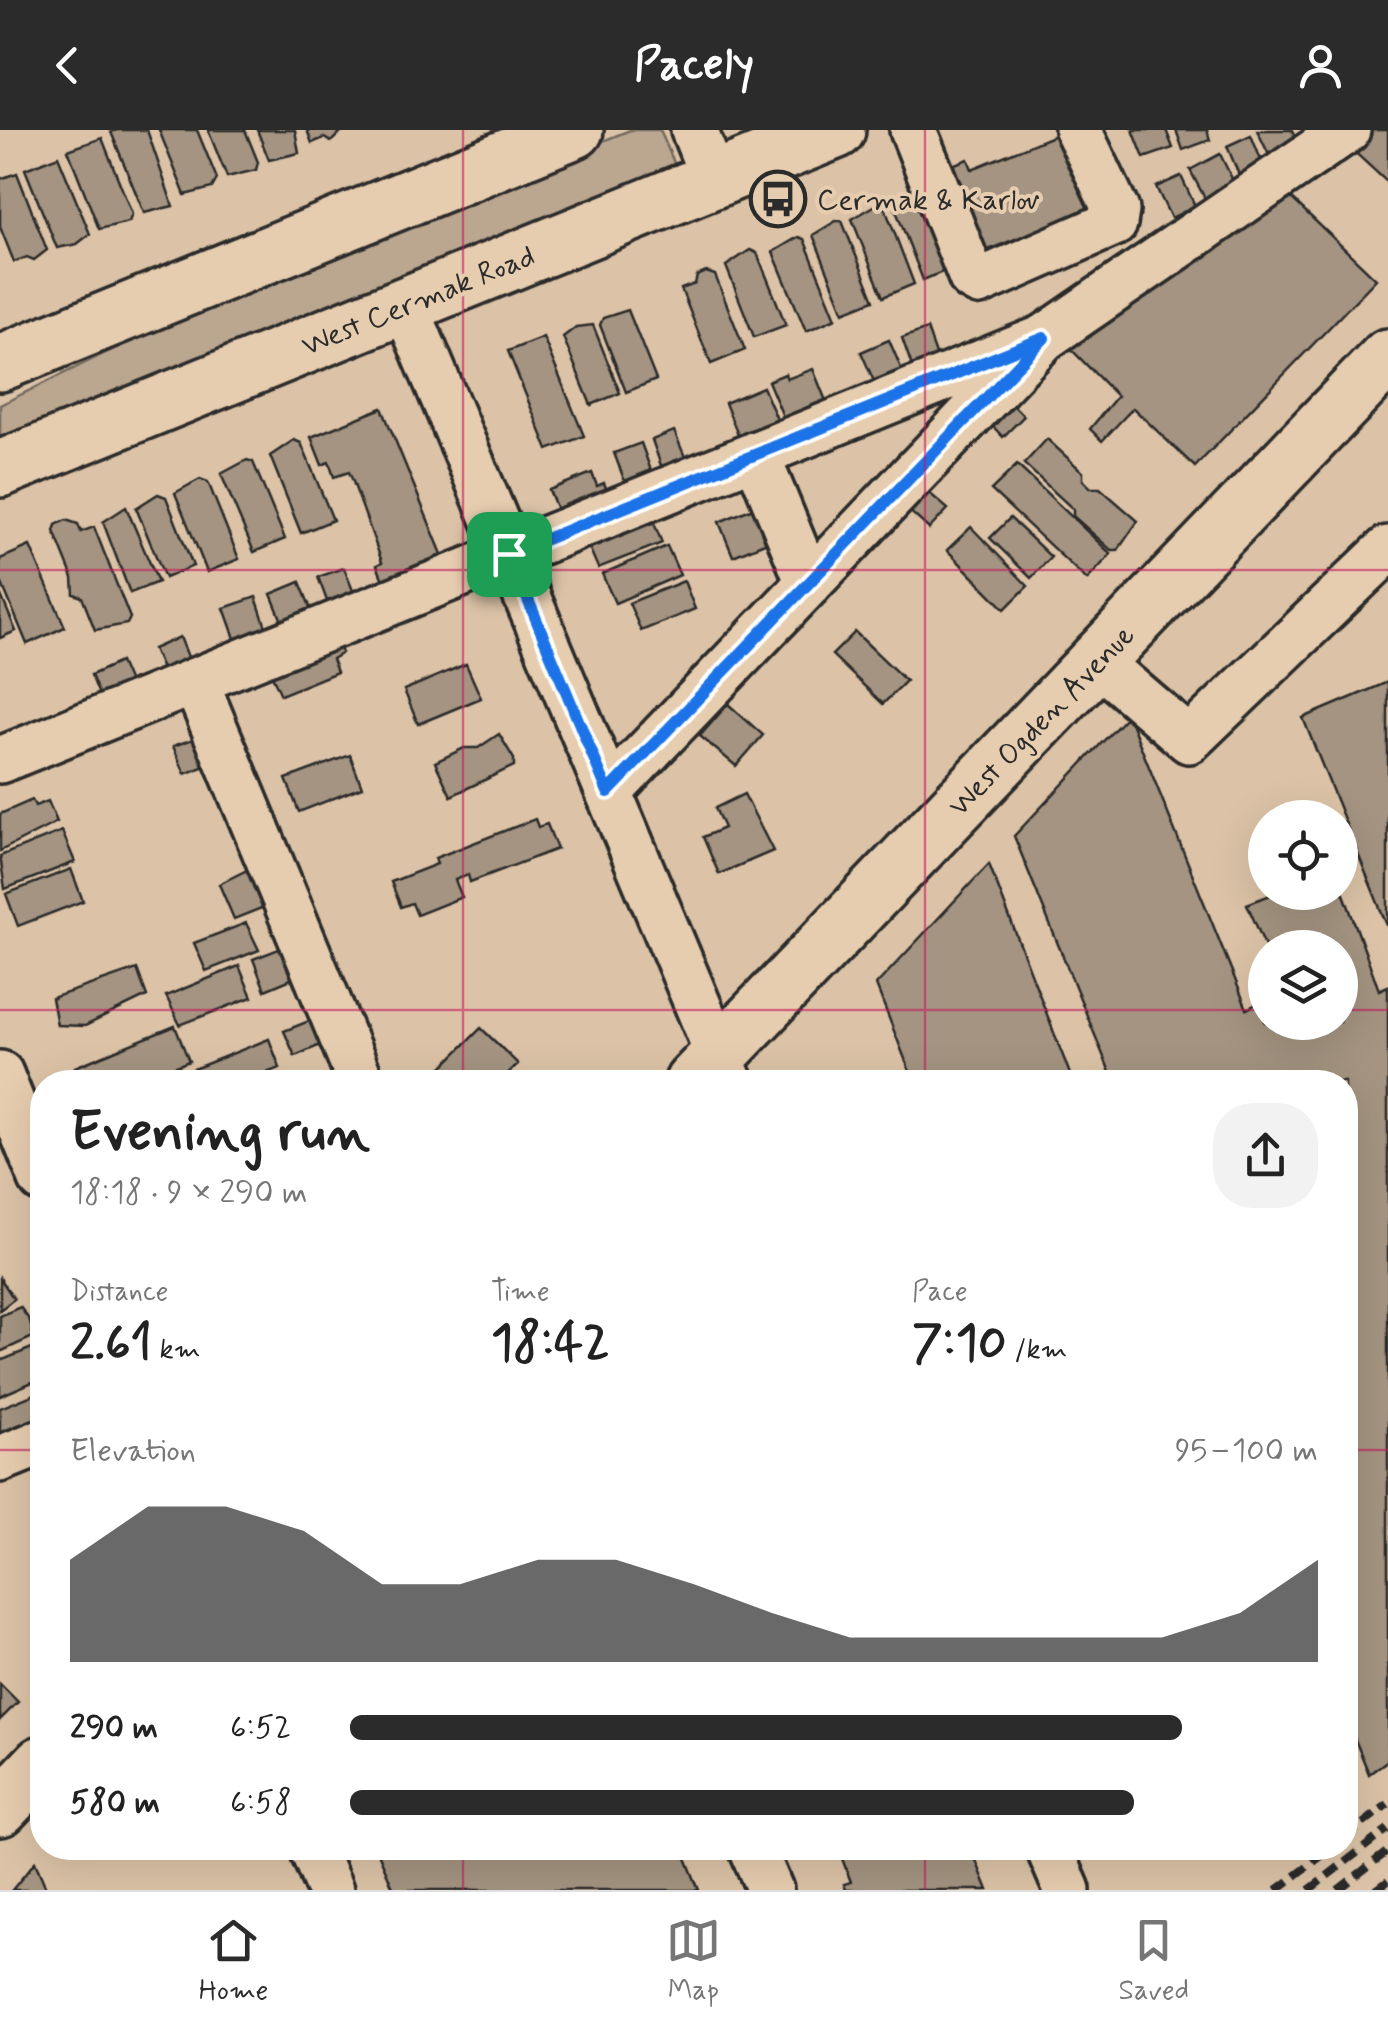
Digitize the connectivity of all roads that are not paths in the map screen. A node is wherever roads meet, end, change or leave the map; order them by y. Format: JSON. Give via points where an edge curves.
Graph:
{"nodes":[{"id":1,"x":575,"y":130,"type":"edge"},
{"id":2,"x":694,"y":130,"type":"edge"},
{"id":3,"x":837,"y":130,"type":"edge"},
{"id":4,"x":913,"y":130,"type":"edge"},
{"id":5,"x":1078,"y":130,"type":"edge"},
{"id":6,"x":1346,"y":130,"type":"edge"},
{"id":7,"x":714,"y":180,"type":"junction"},
{"id":8,"x":405,"y":305,"type":"junction"},
{"id":9,"x":1044,"y":338,"type":"junction"},
{"id":10,"x":1388,"y":357,"type":"edge"},
{"id":11,"x":0,"y":363,"type":"edge"},
{"id":12,"x":756,"y":454,"type":"junction"},
{"id":13,"x":0,"y":469,"type":"edge"},
{"id":14,"x":1388,"y":549,"type":"edge"},
{"id":15,"x":509,"y":554,"type":"junction"},
{"id":16,"x":809,"y":584,"type":"junction"},
{"id":17,"x":1097,"y":661,"type":"junction"},
{"id":18,"x":195,"y":681,"type":"junction"},
{"id":19,"x":0,"y":760,"type":"edge"},
{"id":20,"x":608,"y":792,"type":"junction"},
{"id":21,"x":356,"y":1070,"type":"edge"},
{"id":22,"x":713,"y":1070,"type":"edge"},
{"id":23,"x":717,"y":1070,"type":"edge"},
{"id":24,"x":0,"y":1074,"type":"edge"},
{"id":25,"x":30,"y":1149,"type":"edge"},
{"id":26,"x":30,"y":1447,"type":"edge"},
{"id":27,"x":0,"y":1458,"type":"edge"},
{"id":28,"x":30,"y":1777,"type":"edge"},
{"id":29,"x":0,"y":1808,"type":"edge"},
{"id":30,"x":317,"y":1860,"type":"edge"},
{"id":31,"x":757,"y":1860,"type":"edge"},
{"id":32,"x":1054,"y":1860,"type":"edge"},
{"id":33,"x":330,"y":1890,"type":"edge"},
{"id":34,"x":770,"y":1890,"type":"edge"},
{"id":35,"x":1067,"y":1890,"type":"edge"}],
"edges":[{"from":1,"to":11,"type":"main road"},
{"from":2,"to":7,"type":"street"},
{"from":3,"to":7,"type":"main road","name":"West Cermak Road"},
{"from":4,"to":5,"type":"street","via":[[972,278],[980,282],[1114,223],[1116,210]]},
{"from":6,"to":9,"type":"street"},
{"from":7,"to":8,"type":"main road","name":"West Cermak Road"},
{"from":8,"to":13,"type":"main road","name":"West Cermak Road"},
{"from":8,"to":15,"type":"street"},
{"from":9,"to":12,"type":"street"},
{"from":9,"to":16,"type":"street"},
{"from":10,"to":17,"type":"main road","name":"West Ogden Avenue"},
{"from":12,"to":15,"type":"street"},
{"from":12,"to":16,"type":"street"},
{"from":14,"to":17,"type":"street","via":[[1189,740]]},
{"from":15,"to":18,"type":"street"},
{"from":15,"to":20,"type":"street"},
{"from":16,"to":20,"type":"street"},
{"from":17,"to":23,"type":"main road","name":"West Ogden Avenue"},
{"from":18,"to":19,"type":"street"},
{"from":18,"to":21,"type":"street"},
{"from":20,"to":22,"type":"street"},
{"from":24,"to":25,"type":"street"},
{"from":26,"to":27,"type":"street"},
{"from":28,"to":29,"type":"main road"},
{"from":30,"to":33,"type":"street"},
{"from":31,"to":34,"type":"street"},
{"from":32,"to":35,"type":"street"}]}
